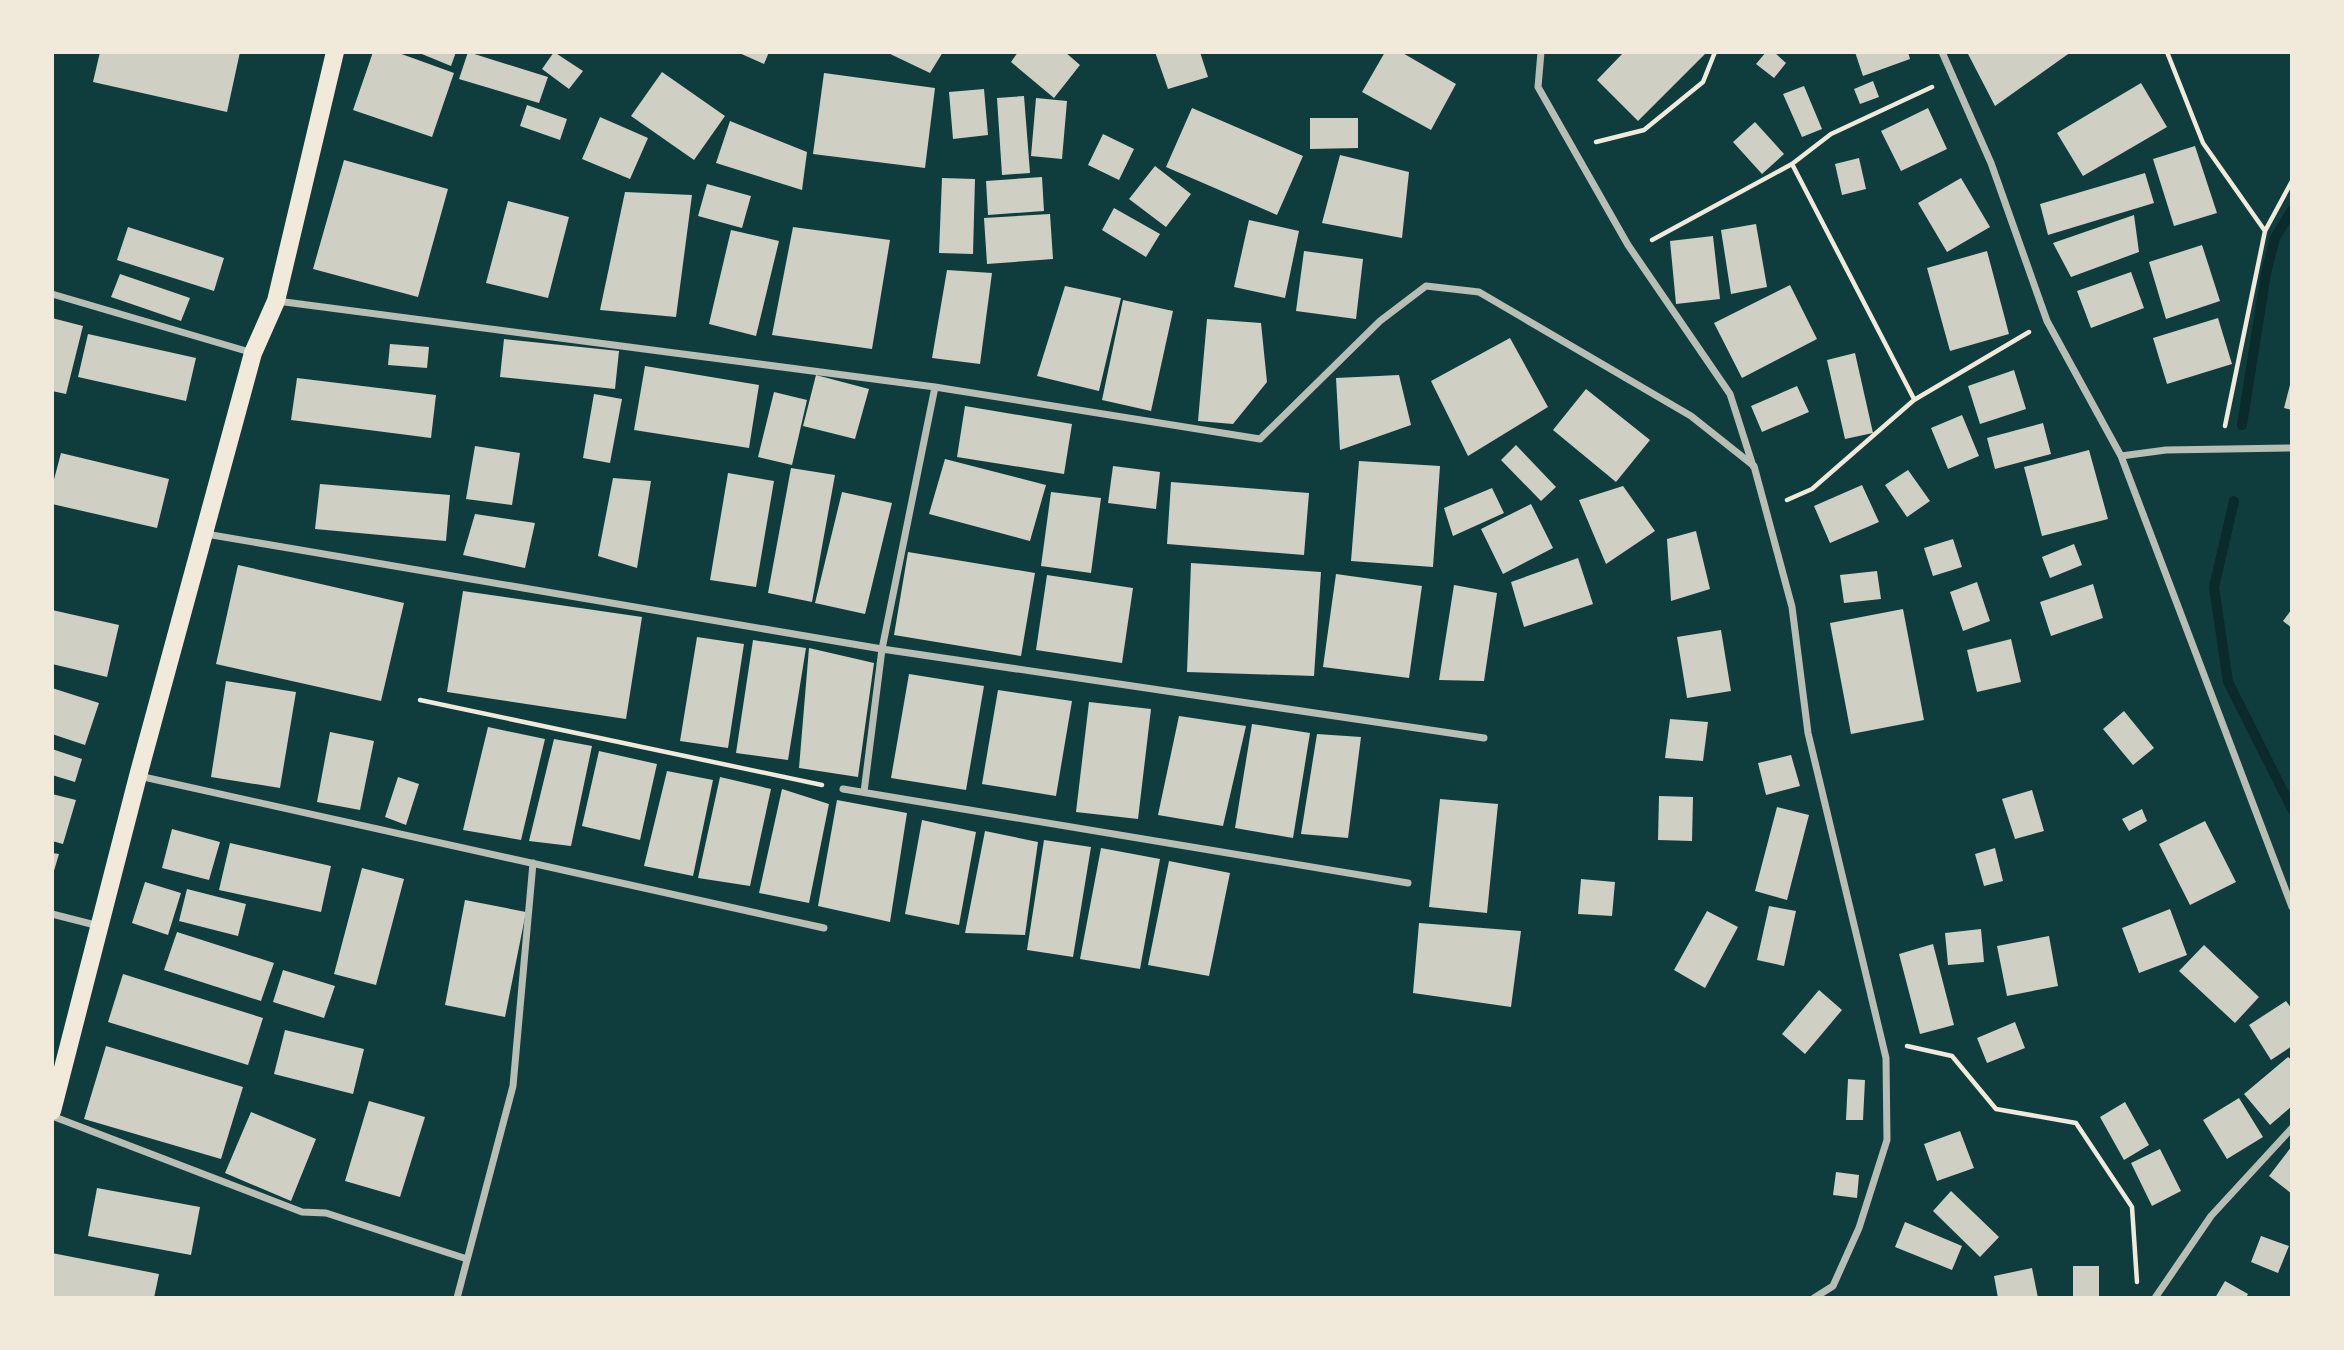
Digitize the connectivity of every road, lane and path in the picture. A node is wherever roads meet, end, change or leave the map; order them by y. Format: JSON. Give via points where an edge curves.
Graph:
{"nodes":[{"id":1,"x":335,"y":52,"type":"edge"},
{"id":2,"x":1541,"y":52,"type":"edge"},
{"id":3,"x":1716,"y":52,"type":"edge"},
{"id":4,"x":1942,"y":52,"type":"edge"},
{"id":5,"x":2167,"y":52,"type":"edge"},
{"id":6,"x":1953,"y":77,"type":"junction"},
{"id":7,"x":1574,"y":148,"type":"junction"},
{"id":8,"x":1791,"y":164,"type":"junction"},
{"id":9,"x":2291,"y":181,"type":"edge"},
{"id":10,"x":2265,"y":231,"type":"junction"},
{"id":11,"x":1632,"y":251,"type":"junction"},
{"id":12,"x":52,"y":294,"type":"edge"},
{"id":13,"x":276,"y":301,"type":"junction"},
{"id":14,"x":2047,"y":321,"type":"junction"},
{"id":15,"x":253,"y":353,"type":"junction"},
{"id":16,"x":935,"y":387,"type":"junction"},
{"id":17,"x":1914,"y":400,"type":"junction"},
{"id":18,"x":2221,"y":448,"type":"junction"},
{"id":19,"x":2291,"y":448,"type":"edge"},
{"id":20,"x":2121,"y":456,"type":"junction"},
{"id":21,"x":1754,"y":466,"type":"junction"},
{"id":22,"x":1766,"y":510,"type":"junction"},
{"id":23,"x":206,"y":534,"type":"junction"},
{"id":24,"x":882,"y":649,"type":"junction"},
{"id":25,"x":420,"y":700,"type":"dead end"},
{"id":26,"x":1484,"y":738,"type":"dead end"},
{"id":27,"x":138,"y":776,"type":"junction"},
{"id":28,"x":843,"y":789,"type":"joint"},
{"id":29,"x":864,"y":792,"type":"junction"},
{"id":30,"x":533,"y":863,"type":"junction"},
{"id":31,"x":1408,"y":883,"type":"dead end"},
{"id":32,"x":2291,"y":907,"type":"edge"},
{"id":33,"x":52,"y":914,"type":"edge"},
{"id":34,"x":99,"y":926,"type":"junction"},
{"id":35,"x":824,"y":928,"type":"dead end"},
{"id":36,"x":1882,"y":1042,"type":"junction"},
{"id":37,"x":52,"y":1113,"type":"edge"},
{"id":38,"x":2291,"y":1128,"type":"edge"},
{"id":39,"x":467,"y":1259,"type":"junction"},
{"id":40,"x":2137,"y":1284,"type":"dead end"},
{"id":41,"x":457,"y":1297,"type":"edge"},
{"id":42,"x":1814,"y":1297,"type":"edge"},
{"id":43,"x":2155,"y":1297,"type":"edge"}],
"edges":[{"from":1,"to":13,"type":"main road"},
{"from":2,"to":7,"type":"street","via":[[1538,87]]},
{"from":3,"to":7,"type":"path","via":[[1703,82],[1644,130]]},
{"from":4,"to":6,"type":"street"},
{"from":5,"to":10,"type":"path","via":[[2203,143]]},
{"from":6,"to":8,"type":"path","via":[[1831,134]]},
{"from":6,"to":14,"type":"street","via":[[1991,163]]},
{"from":7,"to":11,"type":"street"},
{"from":8,"to":11,"type":"path"},
{"from":8,"to":17,"type":"path"},
{"from":9,"to":10,"type":"path"},
{"from":10,"to":18,"type":"path"},
{"from":11,"to":21,"type":"street","via":[[1730,394]]},
{"from":12,"to":15,"type":"street"},
{"from":13,"to":15,"type":"main road"},
{"from":13,"to":16,"type":"street"},
{"from":14,"to":17,"type":"path"},
{"from":14,"to":20,"type":"street"},
{"from":15,"to":23,"type":"main road"},
{"from":16,"to":21,"type":"street","via":[[1260,439],[1380,321],[1426,286],[1479,292],[1691,416]]},
{"from":16,"to":24,"type":"street"},
{"from":17,"to":22,"type":"path","via":[[1812,489]]},
{"from":18,"to":19,"type":"street"},
{"from":18,"to":20,"type":"street"},
{"from":20,"to":32,"type":"street"},
{"from":21,"to":22,"type":"street"},
{"from":22,"to":36,"type":"street","via":[[1792,607],[1808,733]]},
{"from":23,"to":24,"type":"street"},
{"from":23,"to":27,"type":"main road"},
{"from":24,"to":26,"type":"street"},
{"from":24,"to":29,"type":"street"},
{"from":25,"to":28,"type":"path"},
{"from":27,"to":30,"type":"street"},
{"from":27,"to":34,"type":"main road"},
{"from":28,"to":29,"type":"street"},
{"from":29,"to":31,"type":"street"},
{"from":30,"to":35,"type":"street"},
{"from":30,"to":39,"type":"street","via":[[513,1086]]},
{"from":33,"to":34,"type":"street"},
{"from":34,"to":37,"type":"main road"},
{"from":36,"to":40,"type":"path","via":[[1952,1056],[1996,1109],[2076,1123],[2132,1207]]},
{"from":36,"to":42,"type":"street","via":[[1887,1140],[1860,1228],[1833,1286]]},
{"from":37,"to":39,"type":"street","via":[[302,1212],[326,1213]]},
{"from":38,"to":43,"type":"street","via":[[2211,1216]]},
{"from":39,"to":41,"type":"street"}]}
